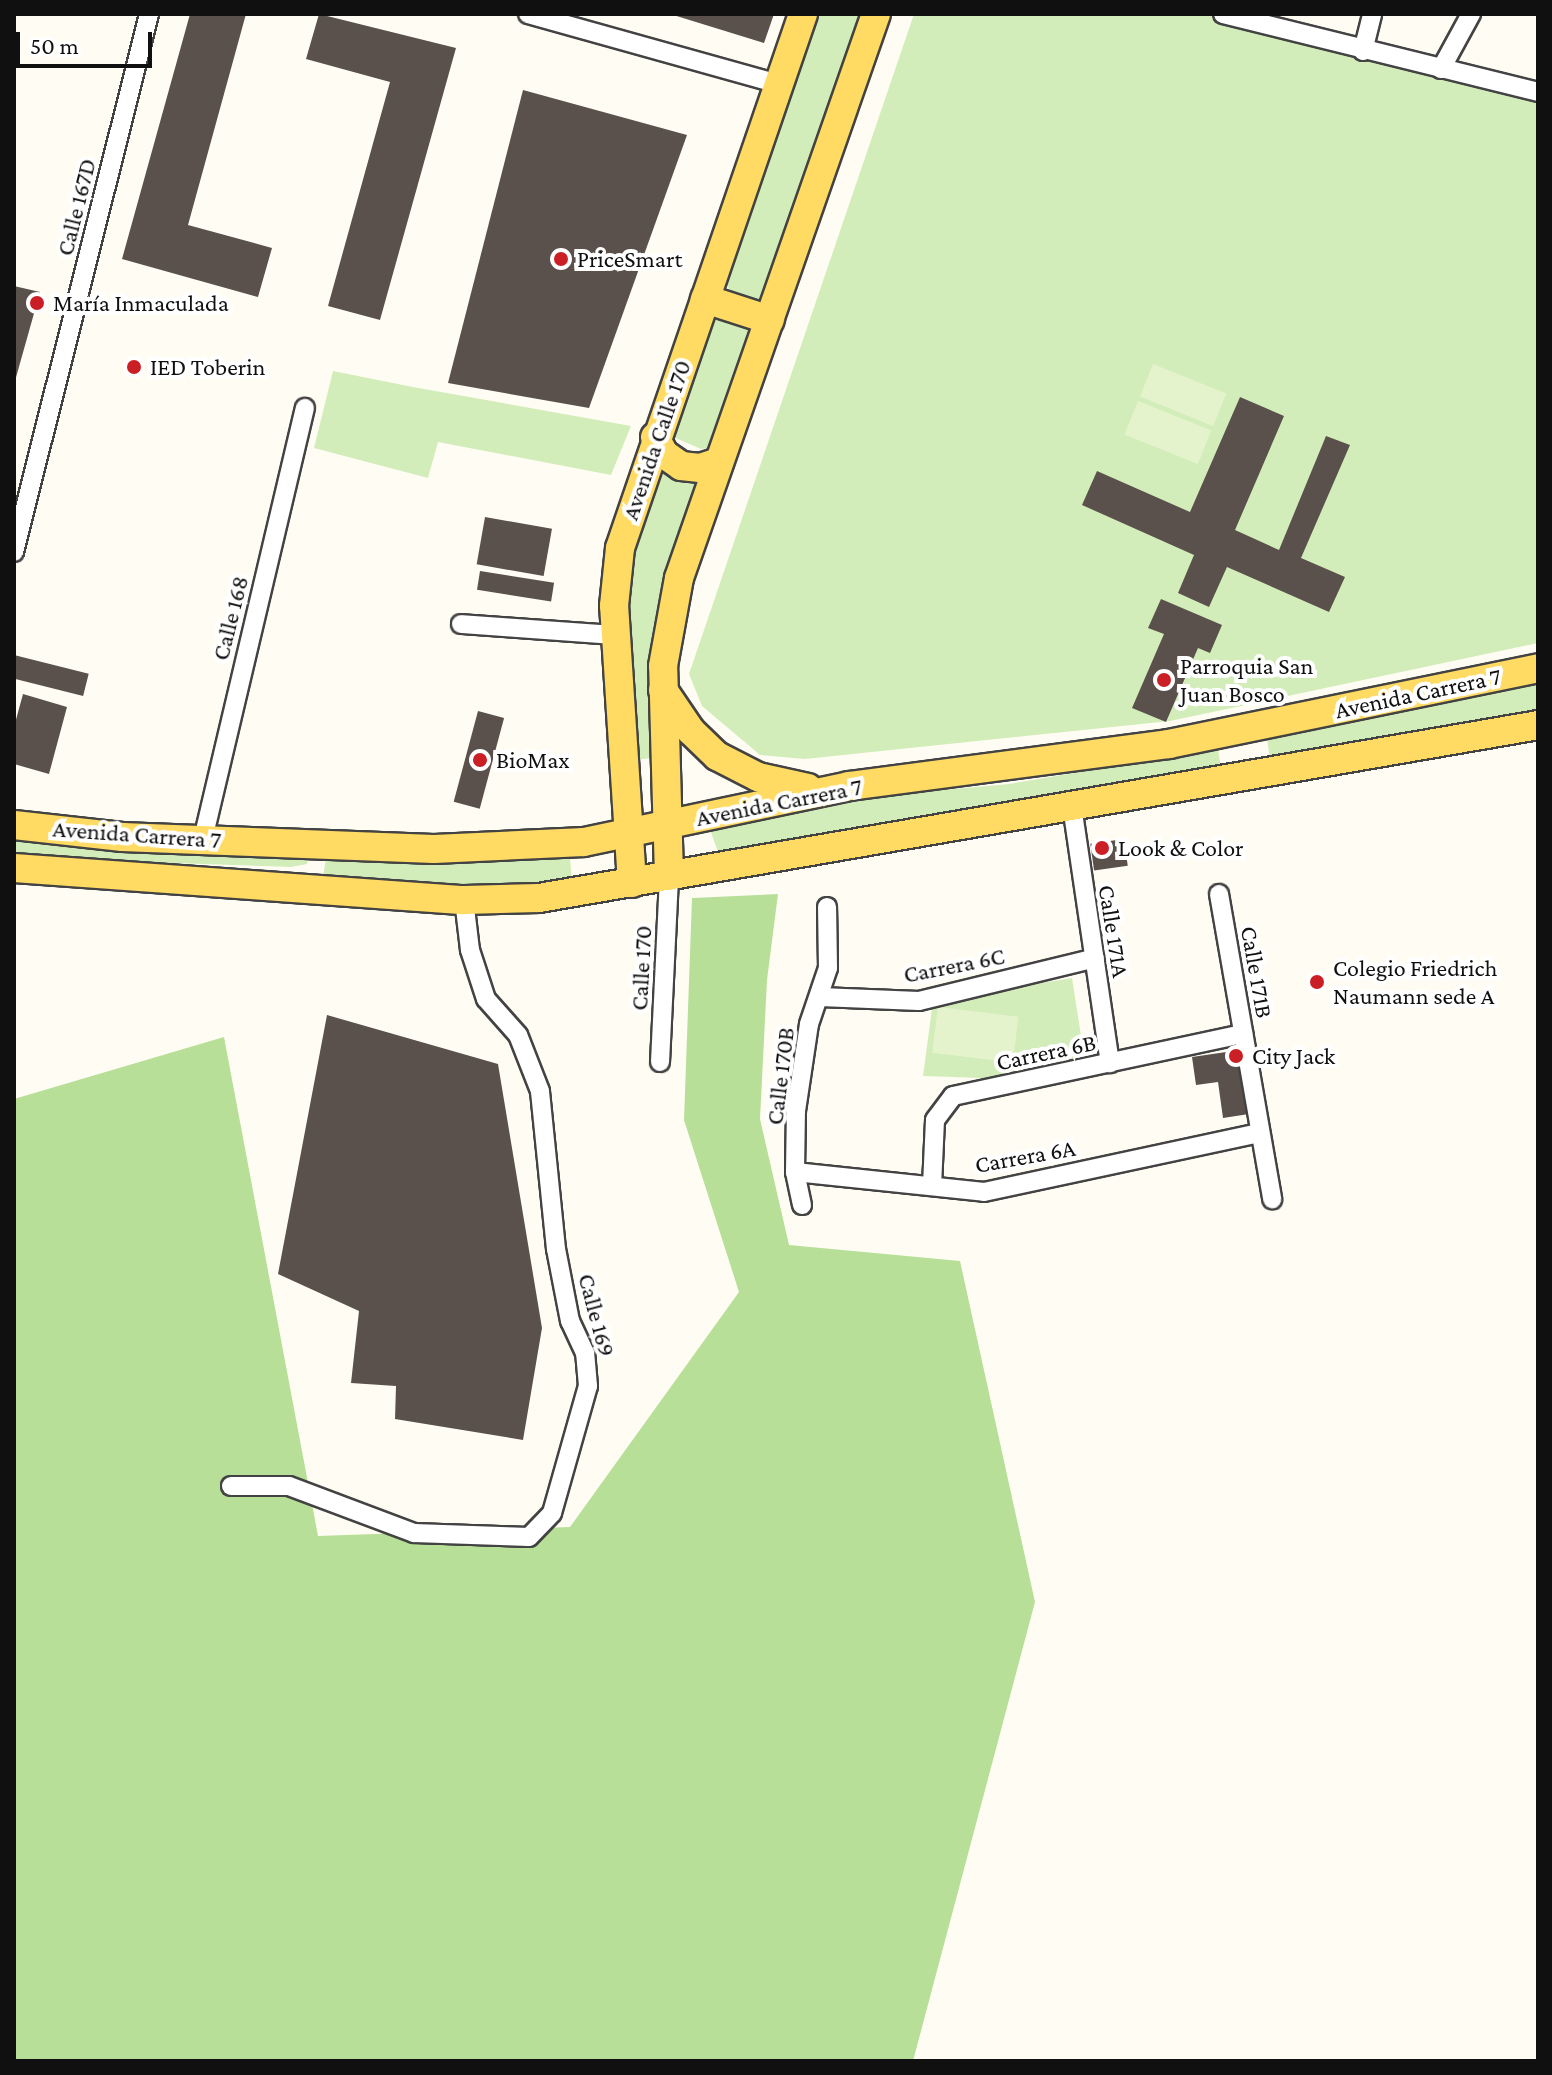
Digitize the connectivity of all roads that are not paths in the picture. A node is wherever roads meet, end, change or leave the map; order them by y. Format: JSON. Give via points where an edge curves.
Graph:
{"nodes":[{"id":1,"x":149,"y":14,"type":"edge"},
{"id":2,"x":528,"y":14,"type":"edge"},
{"id":3,"x":803,"y":14,"type":"edge"},
{"id":4,"x":876,"y":14,"type":"edge"},
{"id":5,"x":1223,"y":14,"type":"edge"},
{"id":6,"x":1372,"y":14,"type":"edge"},
{"id":7,"x":1471,"y":14,"type":"edge"},
{"id":8,"x":1363,"y":51,"type":"junction"},
{"id":9,"x":1441,"y":69,"type":"junction"},
{"id":10,"x":779,"y":84,"type":"junction"},
{"id":11,"x":1538,"y":92,"type":"edge"},
{"id":12,"x":705,"y":299,"type":"junction"},
{"id":13,"x":770,"y":320,"type":"junction"},
{"id":14,"x":305,"y":408,"type":"dead end"},
{"id":15,"x":655,"y":437,"type":"junction"},
{"id":16,"x":719,"y":462,"type":"junction"},
{"id":17,"x":14,"y":552,"type":"edge"},
{"id":18,"x":461,"y":624,"type":"dead end"},
{"id":19,"x":616,"y":635,"type":"junction"},
{"id":20,"x":1538,"y":668,"type":"edge"},
{"id":21,"x":663,"y":689,"type":"junction"},
{"id":22,"x":1538,"y":725,"type":"edge"},
{"id":23,"x":1237,"y":732,"type":"junction"},
{"id":24,"x":1247,"y":777,"type":"junction"},
{"id":25,"x":824,"y":791,"type":"junction"},
{"id":26,"x":1072,"y":806,"type":"junction"},
{"id":27,"x":14,"y":825,"type":"edge"},
{"id":28,"x":667,"y":826,"type":"junction"},
{"id":29,"x":629,"y":836,"type":"junction"},
{"id":30,"x":203,"y":839,"type":"junction"},
{"id":31,"x":308,"y":844,"type":"junction"},
{"id":32,"x":14,"y":868,"type":"edge"},
{"id":33,"x":669,"y":876,"type":"junction"},
{"id":34,"x":632,"y":883,"type":"junction"},
{"id":35,"x":297,"y":887,"type":"junction"},
{"id":36,"x":1219,"y":894,"type":"dead end"},
{"id":37,"x":464,"y":900,"type":"junction"},
{"id":38,"x":827,"y":907,"type":"dead end"},
{"id":39,"x":1095,"y":958,"type":"junction"},
{"id":40,"x":820,"y":997,"type":"junction"},
{"id":41,"x":1243,"y":1034,"type":"junction"},
{"id":42,"x":660,"y":1062,"type":"dead end"},
{"id":43,"x":1110,"y":1063,"type":"junction"},
{"id":44,"x":1260,"y":1133,"type":"junction"},
{"id":45,"x":795,"y":1172,"type":"junction"},
{"id":46,"x":932,"y":1186,"type":"junction"},
{"id":47,"x":1272,"y":1199,"type":"dead end"},
{"id":48,"x":802,"y":1205,"type":"dead end"},
{"id":49,"x":231,"y":1486,"type":"dead end"}],
"edges":[{"from":1,"to":17,"type":"street","name":"Calle 167D"},
{"from":2,"to":10,"type":"street"},
{"from":3,"to":10,"type":"main road","name":"Avenida Calle 170"},
{"from":4,"to":13,"type":"main road"},
{"from":5,"to":8,"type":"street"},
{"from":6,"to":8,"type":"street"},
{"from":7,"to":9,"type":"street"},
{"from":8,"to":9,"type":"street"},
{"from":9,"to":11,"type":"street"},
{"from":10,"to":12,"type":"main road","name":"Avenida Calle 170"},
{"from":12,"to":13,"type":"main road"},
{"from":12,"to":15,"type":"main road","name":"Avenida Calle 170"},
{"from":13,"to":16,"type":"main road"},
{"from":14,"to":30,"type":"street","name":"Calle 168"},
{"from":15,"to":16,"type":"main road","via":[[664,454],[681,466]]},
{"from":15,"to":19,"type":"main road","name":"Avenida Calle 170","via":[[620,548]]},
{"from":16,"to":21,"type":"main road","via":[[679,578]]},
{"from":18,"to":19,"type":"street"},
{"from":19,"to":29,"type":"main road","name":"Avenida Calle 170"},
{"from":20,"to":23,"type":"main road","name":"Avenida Carrera 7"},
{"from":21,"to":25,"type":"main road","via":[[691,731],[737,769]]},
{"from":21,"to":28,"type":"main road"},
{"from":22,"to":24,"type":"main road","name":"Avenida Carrera 7"},
{"from":23,"to":24,"type":"main road"},
{"from":23,"to":25,"type":"main road","name":"Avenida Carrera 7","via":[[1055,763]]},
{"from":24,"to":26,"type":"main road","name":"Avenida Carrera 7"},
{"from":25,"to":28,"type":"main road","name":"Avenida Carrera 7"},
{"from":26,"to":33,"type":"main road","name":"Avenida Carrera 7"},
{"from":26,"to":39,"type":"street","name":"Calle 171A"},
{"from":27,"to":30,"type":"main road","name":"Avenida Carrera 7"},
{"from":28,"to":29,"type":"main road","name":"Avenida Carrera 7"},
{"from":28,"to":33,"type":"main road"},
{"from":29,"to":31,"type":"main road","name":"Avenida Carrera 7","via":[[517,849]]},
{"from":29,"to":34,"type":"main road","name":"Avenida Calle 170"},
{"from":30,"to":31,"type":"main road","name":"Avenida Carrera 7"},
{"from":31,"to":35,"type":"main road","via":[[317,863],[310,879]]},
{"from":32,"to":35,"type":"main road","name":"Avenida Carrera 7"},
{"from":33,"to":34,"type":"main road","name":"Avenida Carrera 7"},
{"from":33,"to":42,"type":"street","name":"Calle 170"},
{"from":34,"to":37,"type":"main road","name":"Avenida Carrera 7","via":[[539,898]]},
{"from":35,"to":37,"type":"main road","name":"Avenida Carrera 7"},
{"from":36,"to":41,"type":"street","name":"Calle 171B"},
{"from":37,"to":49,"type":"street","name":"Calle 169","via":[[470,950],[486,999],[518,1035],[540,1091],[556,1249],[570,1321],[585,1353],[588,1386],[552,1513],[529,1537],[414,1533],[289,1486]]},
{"from":38,"to":40,"type":"street","name":"Calle 170B","via":[[830,951]]},
{"from":39,"to":40,"type":"street","name":"Carrera 6C","via":[[919,1001]]},
{"from":39,"to":43,"type":"street","name":"Calle 171A"},
{"from":40,"to":45,"type":"street","name":"Calle 170B","via":[[809,1024],[796,1111]]},
{"from":41,"to":43,"type":"street","name":"Carrera 6B"},
{"from":41,"to":44,"type":"street","name":"Calle 171B"},
{"from":43,"to":46,"type":"street","name":"Carrera 6B","via":[[953,1096],[935,1120]]},
{"from":44,"to":46,"type":"street","name":"Carrera 6A","via":[[984,1192]]},
{"from":44,"to":47,"type":"street","name":"Calle 171B"},
{"from":45,"to":46,"type":"street","name":"Carrera 6A"},
{"from":45,"to":48,"type":"street","name":"Calle 170B"}]}
